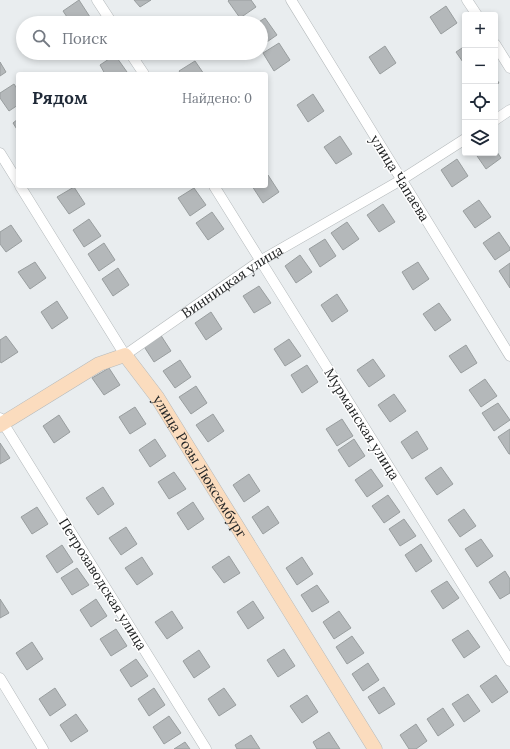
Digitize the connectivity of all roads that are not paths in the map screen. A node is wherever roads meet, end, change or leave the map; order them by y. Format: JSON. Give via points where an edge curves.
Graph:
{"nodes":[{"id":1,"x":97,"y":0,"type":"edge"},
{"id":2,"x":291,"y":0,"type":"edge"},
{"id":3,"x":467,"y":0,"type":"edge"},
{"id":4,"x":475,"y":12,"type":"edge"},
{"id":5,"x":107,"y":16,"type":"edge"},
{"id":6,"x":498,"y":48,"type":"edge"},
{"id":7,"x":135,"y":60,"type":"edge"},
{"id":8,"x":510,"y":68,"type":"edge"},
{"id":9,"x":143,"y":72,"type":"edge"},
{"id":10,"x":510,"y":110,"type":"edge"},
{"id":11,"x":498,"y":118,"type":"edge"},
{"id":12,"x":462,"y":141,"type":"edge"},
{"id":13,"x":0,"y":153,"type":"edge"},
{"id":14,"x":16,"y":179,"type":"edge"},
{"id":15,"x":401,"y":180,"type":"junction"},
{"id":16,"x":21,"y":188,"type":"edge"},
{"id":17,"x":215,"y":188,"type":"edge"},
{"id":18,"x":260,"y":261,"type":"junction"},
{"id":19,"x":125,"y":355,"type":"junction"},
{"id":20,"x":510,"y":356,"type":"edge"},
{"id":21,"x":1,"y":422,"type":"edge"},
{"id":22,"x":510,"y":661,"type":"edge"},
{"id":23,"x":0,"y":678,"type":"edge"},
{"id":24,"x":43,"y":749,"type":"edge"},
{"id":25,"x":206,"y":749,"type":"edge"},
{"id":26,"x":375,"y":749,"type":"edge"}],
"edges":[{"from":1,"to":5,"type":"street"},
{"from":2,"to":15,"type":"street","name":"улица Чапаева"},
{"from":3,"to":4,"type":"street"},
{"from":6,"to":8,"type":"street"},
{"from":7,"to":9,"type":"street"},
{"from":10,"to":11,"type":"street"},
{"from":12,"to":15,"type":"street","name":"Винницкая улица"},
{"from":13,"to":14,"type":"street"},
{"from":15,"to":18,"type":"street","name":"Винницкая улица"},
{"from":15,"to":20,"type":"street","name":"улица Чапаева"},
{"from":16,"to":19,"type":"street","name":"улица Розы Люксембург"},
{"from":17,"to":18,"type":"street","name":"Мурманская улица"},
{"from":18,"to":19,"type":"street","name":"Винницкая улица"},
{"from":18,"to":22,"type":"street","name":"Мурманская улица"},
{"from":19,"to":21,"type":"main road","name":"Винницкая улица","via":[[99,364]]},
{"from":19,"to":26,"type":"main road","name":"улица Розы Люксембург","via":[[157,397]]},
{"from":21,"to":25,"type":"street","name":"Петрозаводская улица"},
{"from":23,"to":24,"type":"street"}]}
